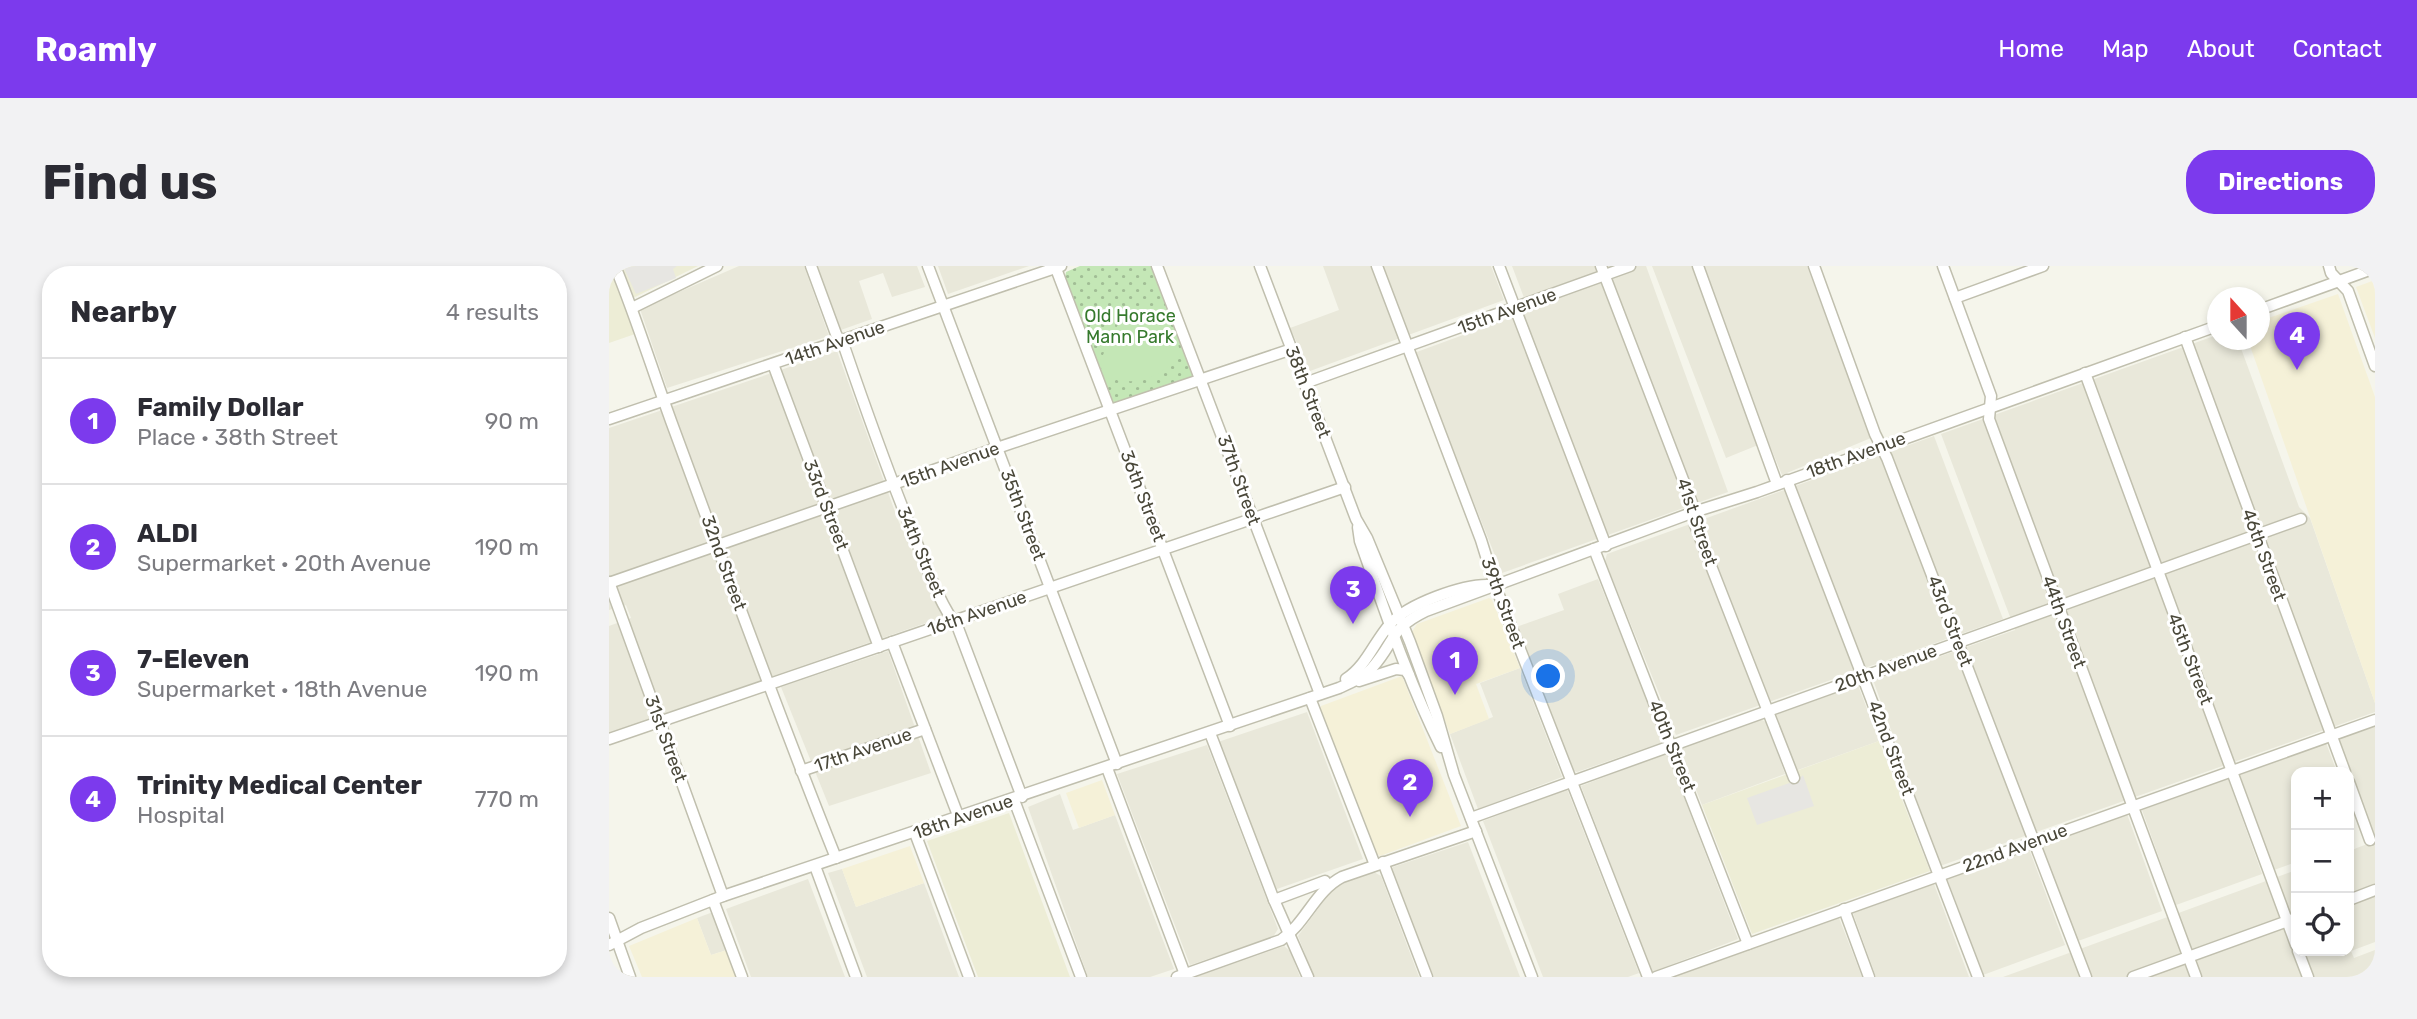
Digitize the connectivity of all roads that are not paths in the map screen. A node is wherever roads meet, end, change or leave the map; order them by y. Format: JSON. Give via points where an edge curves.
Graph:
{"nodes":[{"id":1,"x":615,"y":266,"type":"edge"},
{"id":2,"x":717,"y":266,"type":"edge"},
{"id":3,"x":811,"y":266,"type":"edge"},
{"id":4,"x":928,"y":266,"type":"edge"},
{"id":5,"x":1157,"y":266,"type":"edge"},
{"id":6,"x":1260,"y":266,"type":"edge"},
{"id":7,"x":1377,"y":266,"type":"edge"},
{"id":8,"x":1499,"y":266,"type":"edge"},
{"id":9,"x":1630,"y":266,"type":"edge"},
{"id":10,"x":1698,"y":266,"type":"edge"},
{"id":11,"x":1814,"y":266,"type":"edge"},
{"id":12,"x":1943,"y":266,"type":"edge"},
{"id":13,"x":2043,"y":266,"type":"edge"},
{"id":14,"x":2329,"y":266,"type":"edge"},
{"id":15,"x":1057,"y":267,"type":"edge"},
{"id":16,"x":2375,"y":268,"type":"edge"},
{"id":17,"x":1602,"y":271,"type":"edge"},
{"id":18,"x":2340,"y":281,"type":"junction"},
{"id":19,"x":1955,"y":298,"type":"junction"},
{"id":20,"x":943,"y":306,"type":"junction"},
{"id":21,"x":2270,"y":306,"type":"edge"},
{"id":22,"x":632,"y":308,"type":"junction"},
{"id":23,"x":1515,"y":308,"type":"junction"},
{"id":24,"x":2207,"y":329,"type":"edge"},
{"id":25,"x":2185,"y":337,"type":"junction"},
{"id":26,"x":840,"y":342,"type":"junction"},
{"id":27,"x":1408,"y":347,"type":"junction"},
{"id":28,"x":1292,"y":349,"type":"junction"},
{"id":29,"x":773,"y":364,"type":"junction"},
{"id":30,"x":2375,"y":366,"type":"edge"},
{"id":31,"x":2085,"y":373,"type":"junction"},
{"id":32,"x":1202,"y":380,"type":"junction"},
{"id":33,"x":1305,"y":383,"type":"junction"},
{"id":34,"x":664,"y":401,"type":"junction"},
{"id":35,"x":1990,"y":407,"type":"junction"},
{"id":36,"x":1111,"y":411,"type":"junction"},
{"id":37,"x":609,"y":419,"type":"edge"},
{"id":38,"x":1881,"y":446,"type":"junction"},
{"id":39,"x":997,"y":448,"type":"junction"},
{"id":40,"x":1782,"y":482,"type":"junction"},
{"id":41,"x":893,"y":486,"type":"junction"},
{"id":42,"x":1345,"y":487,"type":"junction"},
{"id":43,"x":827,"y":508,"type":"junction"},
{"id":44,"x":1694,"y":512,"type":"junction"},
{"id":45,"x":1356,"y":519,"type":"junction"},
{"id":46,"x":2301,"y":519,"type":"dead end"},
{"id":47,"x":1253,"y":520,"type":"junction"},
{"id":48,"x":2257,"y":535,"type":"junction"},
{"id":49,"x":718,"y":546,"type":"junction"},
{"id":50,"x":1600,"y":547,"type":"junction"},
{"id":51,"x":1164,"y":550,"type":"junction"},
{"id":52,"x":2157,"y":571,"type":"junction"},
{"id":53,"x":609,"y":583,"type":"edge"},
{"id":54,"x":1495,"y":585,"type":"junction"},
{"id":55,"x":1050,"y":588,"type":"junction"},
{"id":56,"x":2058,"y":606,"type":"junction"},
{"id":57,"x":1401,"y":620,"type":"junction"},
{"id":58,"x":953,"y":621,"type":"junction"},
{"id":59,"x":1392,"y":629,"type":"junction"},
{"id":60,"x":892,"y":642,"type":"junction"},
{"id":61,"x":1958,"y":642,"type":"junction"},
{"id":62,"x":879,"y":647,"type":"junction"},
{"id":63,"x":1409,"y":675,"type":"junction"},
{"id":64,"x":1864,"y":676,"type":"junction"},
{"id":65,"x":1353,"y":682,"type":"junction"},
{"id":66,"x":769,"y":684,"type":"junction"},
{"id":67,"x":1315,"y":696,"type":"junction"},
{"id":68,"x":1769,"y":710,"type":"junction"},
{"id":69,"x":2375,"y":720,"type":"edge"},
{"id":70,"x":660,"y":722,"type":"junction"},
{"id":71,"x":1230,"y":726,"type":"junction"},
{"id":72,"x":925,"y":729,"type":"junction"},
{"id":73,"x":1210,"y":733,"type":"junction"},
{"id":74,"x":2332,"y":736,"type":"junction"},
{"id":75,"x":609,"y":739,"type":"edge"},
{"id":76,"x":1672,"y":746,"type":"junction"},
{"id":77,"x":1112,"y":766,"type":"junction"},
{"id":78,"x":2343,"y":767,"type":"edge"},
{"id":79,"x":801,"y":771,"type":"junction"},
{"id":80,"x":2232,"y":771,"type":"junction"},
{"id":81,"x":1454,"y":775,"type":"junction"},
{"id":82,"x":1794,"y":778,"type":"dead end"},
{"id":83,"x":1571,"y":781,"type":"junction"},
{"id":84,"x":2354,"y":796,"type":"edge"},
{"id":85,"x":1018,"y":798,"type":"junction"},
{"id":86,"x":2133,"y":806,"type":"junction"},
{"id":87,"x":959,"y":818,"type":"junction"},
{"id":88,"x":1471,"y":818,"type":"junction"},
{"id":89,"x":1476,"y":831,"type":"junction"},
{"id":90,"x":915,"y":833,"type":"junction"},
{"id":91,"x":2370,"y":840,"type":"dead end"},
{"id":92,"x":2034,"y":841,"type":"junction"},
{"id":93,"x":835,"y":858,"type":"junction"},
{"id":94,"x":1379,"y":863,"type":"junction"},
{"id":95,"x":815,"y":866,"type":"junction"},
{"id":96,"x":1939,"y":875,"type":"junction"},
{"id":97,"x":1325,"y":881,"type":"dead end"},
{"id":98,"x":2375,"y":890,"type":"edge"},
{"id":99,"x":718,"y":898,"type":"junction"},
{"id":100,"x":2354,"y":898,"type":"edge"},
{"id":101,"x":1274,"y":900,"type":"junction"},
{"id":102,"x":1844,"y":909,"type":"junction"},
{"id":103,"x":609,"y":918,"type":"edge"},
{"id":104,"x":2291,"y":918,"type":"edge"},
{"id":105,"x":2291,"y":920,"type":"edge"},
{"id":106,"x":1290,"y":934,"type":"junction"},
{"id":107,"x":613,"y":943,"type":"edge"},
{"id":108,"x":1748,"y":944,"type":"junction"},
{"id":109,"x":2300,"y":956,"type":"edge"},
{"id":110,"x":2188,"y":957,"type":"junction"},
{"id":111,"x":1183,"y":976,"type":"edge"},
{"id":112,"x":631,"y":977,"type":"edge"},
{"id":113,"x":741,"y":977,"type":"edge"},
{"id":114,"x":856,"y":977,"type":"edge"},
{"id":115,"x":969,"y":977,"type":"edge"},
{"id":116,"x":1080,"y":977,"type":"edge"},
{"id":117,"x":1308,"y":977,"type":"edge"},
{"id":118,"x":1427,"y":977,"type":"edge"},
{"id":119,"x":1532,"y":977,"type":"edge"},
{"id":120,"x":1649,"y":977,"type":"edge"},
{"id":121,"x":1655,"y":977,"type":"edge"},
{"id":122,"x":1869,"y":977,"type":"edge"},
{"id":123,"x":1978,"y":977,"type":"edge"},
{"id":124,"x":2086,"y":977,"type":"edge"},
{"id":125,"x":2133,"y":977,"type":"edge"},
{"id":126,"x":2196,"y":977,"type":"edge"},
{"id":127,"x":2308,"y":977,"type":"edge"}],
"edges":[{"from":1,"to":22,"type":"street","name":"32nd Street"},
{"from":2,"to":22,"type":"street"},
{"from":3,"to":26,"type":"street","name":"34th Street"},
{"from":4,"to":20,"type":"street","name":"35th Street"},
{"from":5,"to":32,"type":"street","name":"37th Street"},
{"from":6,"to":28,"type":"street","name":"38th Street"},
{"from":7,"to":27,"type":"street","name":"39th Street"},
{"from":8,"to":23,"type":"street","name":"40th Street"},
{"from":9,"to":17,"type":"street","name":"15th Avenue"},
{"from":10,"to":40,"type":"street","name":"42nd Street"},
{"from":11,"to":38,"type":"street","name":"43rd Street"},
{"from":12,"to":19,"type":"street","name":"44th Street"},
{"from":13,"to":19,"type":"street"},
{"from":14,"to":18,"type":"street"},
{"from":15,"to":20,"type":"street","name":"14th Avenue"},
{"from":15,"to":36,"type":"street","name":"36th Street"},
{"from":16,"to":18,"type":"street"},
{"from":17,"to":23,"type":"street","name":"15th Avenue"},
{"from":17,"to":44,"type":"street","name":"41st Street"},
{"from":18,"to":21,"type":"street"},
{"from":18,"to":30,"type":"street","via":[[2348,291]]},
{"from":19,"to":35,"type":"street","name":"44th Street","via":[[1991,396]]},
{"from":20,"to":26,"type":"street","name":"14th Avenue"},
{"from":20,"to":39,"type":"street","name":"35th Street"},
{"from":22,"to":34,"type":"street","name":"32nd Street"},
{"from":23,"to":27,"type":"street","name":"15th Avenue"},
{"from":23,"to":50,"type":"street","name":"40th Street"},
{"from":24,"to":25,"type":"street","name":"18th Avenue"},
{"from":25,"to":31,"type":"street","name":"18th Avenue"},
{"from":25,"to":48,"type":"street","name":"46th Street"},
{"from":26,"to":29,"type":"street","name":"14th Avenue"},
{"from":26,"to":41,"type":"street","name":"34th Street"},
{"from":27,"to":33,"type":"street","name":"15th Avenue"},
{"from":27,"to":54,"type":"street","name":"39th Street"},
{"from":28,"to":32,"type":"street","name":"15th Avenue"},
{"from":28,"to":33,"type":"street","name":"38th Street"},
{"from":29,"to":34,"type":"street","name":"14th Avenue"},
{"from":29,"to":43,"type":"street","name":"33rd Street"},
{"from":31,"to":35,"type":"street","name":"18th Avenue"},
{"from":31,"to":52,"type":"street","name":"45th Street"},
{"from":32,"to":36,"type":"street","name":"15th Avenue"},
{"from":32,"to":47,"type":"street","name":"37th Street"},
{"from":33,"to":42,"type":"street","name":"38th Street"},
{"from":34,"to":37,"type":"street","name":"14th Avenue"},
{"from":34,"to":49,"type":"street","name":"32nd Street"},
{"from":35,"to":38,"type":"street","name":"18th Avenue"},
{"from":35,"to":56,"type":"street","name":"44th Street","via":[[1989,419]]},
{"from":36,"to":39,"type":"street","name":"15th Avenue"},
{"from":36,"to":51,"type":"street","name":"36th Street"},
{"from":38,"to":40,"type":"street","name":"18th Avenue"},
{"from":38,"to":61,"type":"street","name":"43rd Street"},
{"from":39,"to":41,"type":"street","name":"15th Avenue"},
{"from":39,"to":55,"type":"street","name":"35th Street"},
{"from":40,"to":44,"type":"street","name":"18th Avenue"},
{"from":40,"to":64,"type":"street","name":"42nd Street"},
{"from":41,"to":43,"type":"street","name":"15th Avenue"},
{"from":41,"to":58,"type":"street","name":"34th Street"},
{"from":42,"to":45,"type":"street","name":"38th Street"},
{"from":42,"to":47,"type":"street","name":"16th Avenue"},
{"from":43,"to":49,"type":"street","name":"15th Avenue"},
{"from":43,"to":62,"type":"street","name":"33rd Street"},
{"from":44,"to":50,"type":"street","name":"18th Avenue"},
{"from":44,"to":68,"type":"street","name":"41st Street","via":[[1695,525]]},
{"from":45,"to":57,"type":"street","name":"38th Street"},
{"from":45,"to":59,"type":"street","name":"38th Street"},
{"from":46,"to":48,"type":"street","name":"20th Avenue"},
{"from":47,"to":51,"type":"street","name":"16th Avenue"},
{"from":47,"to":67,"type":"street","name":"37th Street"},
{"from":48,"to":52,"type":"street","name":"20th Avenue"},
{"from":48,"to":74,"type":"street","name":"46th Street"},
{"from":49,"to":53,"type":"street","name":"15th Avenue"},
{"from":49,"to":66,"type":"street","name":"32nd Street"},
{"from":50,"to":54,"type":"street","name":"18th Avenue"},
{"from":50,"to":76,"type":"street","name":"40th Street"},
{"from":51,"to":55,"type":"street","name":"16th Avenue"},
{"from":51,"to":71,"type":"street","name":"36th Street"},
{"from":52,"to":56,"type":"street","name":"20th Avenue"},
{"from":52,"to":80,"type":"street","name":"45th Street"},
{"from":53,"to":70,"type":"street","name":"31st Street"},
{"from":54,"to":57,"type":"street","name":"18th Avenue","via":[[1457,591],[1413,607]]},
{"from":54,"to":83,"type":"street","name":"39th Street"},
{"from":55,"to":58,"type":"street","name":"16th Avenue"},
{"from":55,"to":77,"type":"street","name":"35th Street"},
{"from":56,"to":61,"type":"street","name":"20th Avenue"},
{"from":56,"to":86,"type":"street","name":"44th Street"},
{"from":57,"to":59,"type":"street","name":"18th Avenue"},
{"from":57,"to":81,"type":"street","name":"38th Street"},
{"from":58,"to":60,"type":"street","name":"16th Avenue"},
{"from":58,"to":85,"type":"street","name":"34th Street"},
{"from":59,"to":63,"type":"street","name":"38th Street"},
{"from":59,"to":65,"type":"street","name":"18th Avenue","via":[[1371,669]]},
{"from":59,"to":67,"type":"street","name":"18th Avenue","via":[[1347,678]]},
{"from":60,"to":62,"type":"street","name":"16th Avenue"},
{"from":60,"to":72,"type":"street"},
{"from":61,"to":64,"type":"street","name":"20th Avenue"},
{"from":61,"to":92,"type":"street","name":"43rd Street"},
{"from":62,"to":66,"type":"street","name":"16th Avenue"},
{"from":63,"to":65,"type":"street","via":[[1396,670]]},
{"from":63,"to":81,"type":"street","name":"38th Street"},
{"from":64,"to":68,"type":"street","name":"20th Avenue"},
{"from":64,"to":96,"type":"street","name":"42nd Street"},
{"from":65,"to":67,"type":"street","name":"18th Avenue"},
{"from":66,"to":70,"type":"street","name":"16th Avenue"},
{"from":66,"to":79,"type":"street","name":"32nd Street"},
{"from":67,"to":71,"type":"street","name":"18th Avenue"},
{"from":67,"to":94,"type":"street","name":"37th Street"},
{"from":68,"to":76,"type":"street","name":"20th Avenue"},
{"from":68,"to":82,"type":"street","name":"41st Street"},
{"from":69,"to":74,"type":"street","name":"22nd Avenue"},
{"from":70,"to":75,"type":"street","name":"16th Avenue"},
{"from":70,"to":99,"type":"street","name":"31st Street"},
{"from":71,"to":73,"type":"street","name":"18th Avenue"},
{"from":72,"to":79,"type":"street","name":"17th Avenue"},
{"from":72,"to":87,"type":"street"},
{"from":73,"to":77,"type":"street","name":"18th Avenue"},
{"from":73,"to":101,"type":"street"},
{"from":74,"to":78,"type":"street","name":"46th Street"},
{"from":74,"to":80,"type":"street","name":"22nd Avenue"},
{"from":76,"to":83,"type":"street","name":"20th Avenue"},
{"from":76,"to":108,"type":"street","name":"40th Street"},
{"from":77,"to":85,"type":"street","name":"18th Avenue"},
{"from":77,"to":111,"type":"street","name":"35th Street"},
{"from":79,"to":93,"type":"street","name":"32nd Street"},
{"from":80,"to":86,"type":"street","name":"22nd Avenue"},
{"from":80,"to":104,"type":"street","name":"45th Street"},
{"from":81,"to":88,"type":"street","name":"38th Street"},
{"from":83,"to":88,"type":"street","name":"20th Avenue"},
{"from":83,"to":120,"type":"street","name":"39th Street"},
{"from":84,"to":91,"type":"street"},
{"from":85,"to":87,"type":"street","name":"18th Avenue"},
{"from":85,"to":116,"type":"street","name":"34th Street"},
{"from":86,"to":92,"type":"street","name":"22nd Avenue"},
{"from":86,"to":110,"type":"street","name":"44th Street"},
{"from":87,"to":90,"type":"street","name":"18th Avenue"},
{"from":88,"to":89,"type":"street","name":"38th Street"},
{"from":89,"to":94,"type":"street"},
{"from":89,"to":119,"type":"street","name":"38th Street"},
{"from":90,"to":93,"type":"street","name":"18th Avenue"},
{"from":90,"to":115,"type":"street"},
{"from":92,"to":96,"type":"street","name":"22nd Avenue"},
{"from":92,"to":124,"type":"street","name":"43rd Street"},
{"from":93,"to":95,"type":"street","name":"18th Avenue"},
{"from":94,"to":106,"type":"street","via":[[1333,882]]},
{"from":94,"to":118,"type":"street","name":"37th Street"},
{"from":95,"to":99,"type":"street","name":"18th Avenue"},
{"from":95,"to":114,"type":"street"},
{"from":96,"to":102,"type":"street","name":"22nd Avenue"},
{"from":96,"to":123,"type":"street","name":"42nd Street"},
{"from":97,"to":101,"type":"street"},
{"from":98,"to":100,"type":"street"},
{"from":99,"to":107,"type":"street","name":"18th Avenue"},
{"from":99,"to":113,"type":"street","name":"31st Street"},
{"from":101,"to":106,"type":"street"},
{"from":102,"to":108,"type":"street","name":"22nd Avenue"},
{"from":102,"to":122,"type":"street"},
{"from":103,"to":107,"type":"street"},
{"from":105,"to":110,"type":"street"},
{"from":106,"to":111,"type":"street"},
{"from":106,"to":117,"type":"street"},
{"from":107,"to":112,"type":"street"},
{"from":108,"to":121,"type":"street","name":"22nd Avenue"},
{"from":109,"to":127,"type":"street"},
{"from":110,"to":125,"type":"street"},
{"from":110,"to":126,"type":"street","name":"44th Street"}]}
